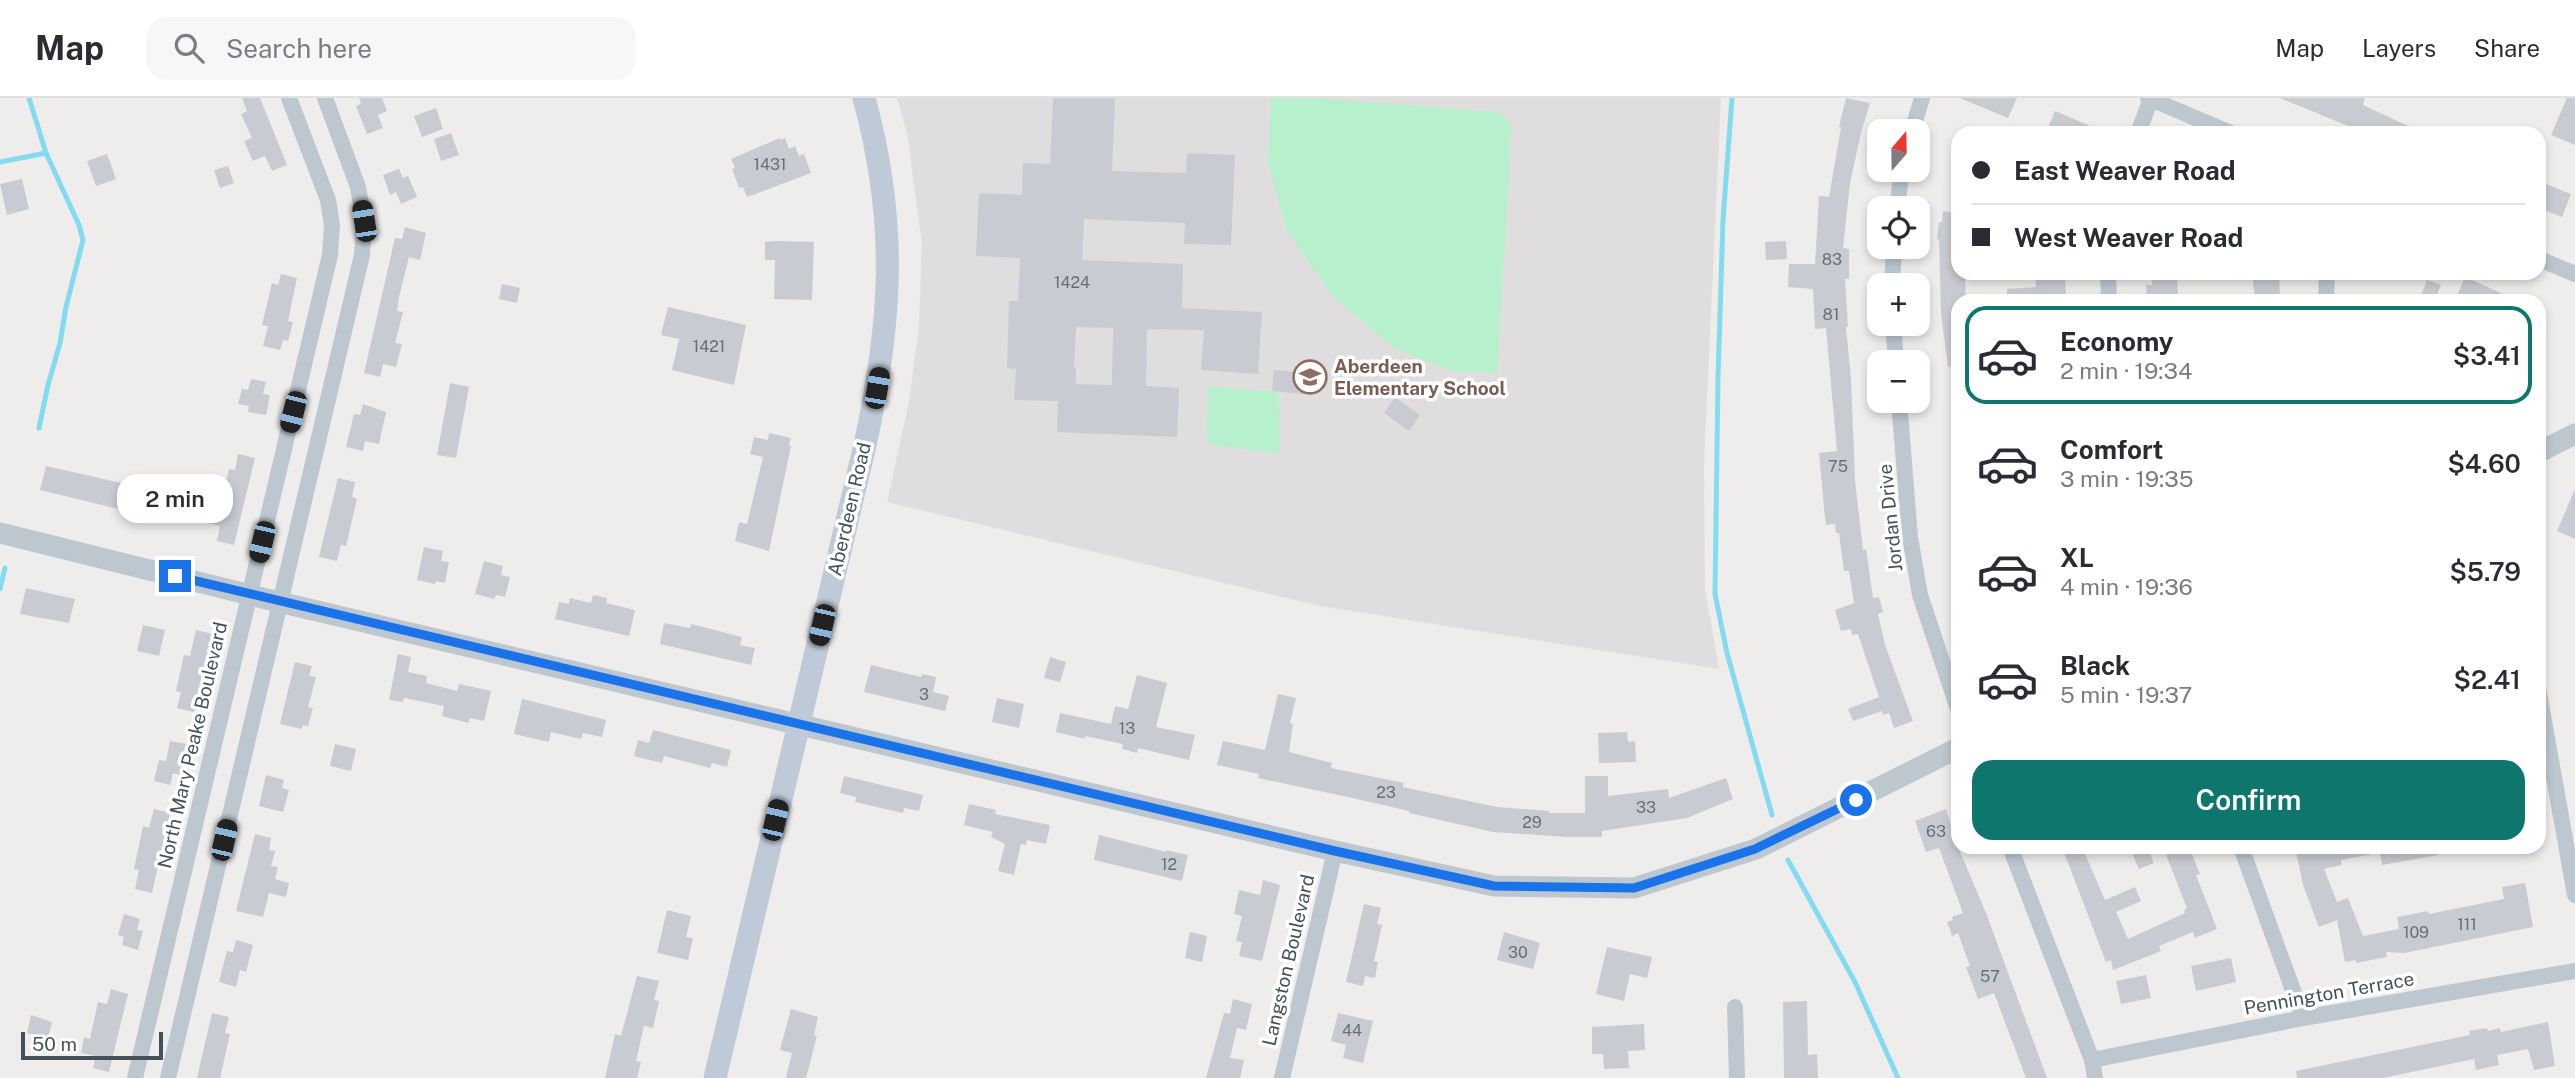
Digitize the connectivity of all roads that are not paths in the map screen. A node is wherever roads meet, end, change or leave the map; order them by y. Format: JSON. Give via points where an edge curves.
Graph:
{"nodes":[{"id":1,"x":289,"y":98,"type":"edge"},
{"id":2,"x":325,"y":98,"type":"edge"},
{"id":3,"x":864,"y":98,"type":"edge"},
{"id":4,"x":1922,"y":98,"type":"edge"},
{"id":5,"x":2150,"y":99,"type":"edge"},
{"id":6,"x":1916,"y":119,"type":"edge"},
{"id":7,"x":2140,"y":126,"type":"edge"},
{"id":8,"x":2214,"y":126,"type":"edge"},
{"id":9,"x":2546,"y":262,"type":"edge"},
{"id":10,"x":2575,"y":274,"type":"edge"},
{"id":11,"x":1900,"y":413,"type":"edge"},
{"id":12,"x":2575,"y":434,"type":"edge"},
{"id":13,"x":2546,"y":448,"type":"edge"},
{"id":14,"x":0,"y":533,"type":"edge"},
{"id":15,"x":249,"y":595,"type":"junction"},
{"id":16,"x":279,"y":602,"type":"junction"},
{"id":17,"x":1951,"y":688,"type":"edge"},
{"id":18,"x":799,"y":723,"type":"junction"},
{"id":19,"x":1951,"y":751,"type":"edge"},
{"id":20,"x":2546,"y":760,"type":"edge"},
{"id":21,"x":1335,"y":851,"type":"junction"},
{"id":22,"x":2013,"y":854,"type":"edge"},
{"id":23,"x":2244,"y":854,"type":"edge"},
{"id":24,"x":2575,"y":895,"type":"edge"},
{"id":25,"x":2575,"y":971,"type":"edge"},
{"id":26,"x":1735,"y":1007,"type":"dead end"},
{"id":27,"x":2303,"y":1018,"type":"junction"},
{"id":28,"x":2092,"y":1060,"type":"junction"},
{"id":29,"x":135,"y":1078,"type":"edge"},
{"id":30,"x":168,"y":1078,"type":"edge"},
{"id":31,"x":715,"y":1078,"type":"edge"},
{"id":32,"x":1282,"y":1078,"type":"edge"},
{"id":33,"x":1737,"y":1078,"type":"edge"},
{"id":34,"x":2095,"y":1078,"type":"edge"}],
"edges":[{"from":1,"to":15,"type":"street","name":"North Mary Peake Boulevard","via":[[328,200],[330,255]]},
{"from":2,"to":16,"type":"street","via":[[358,187],[364,221],[362,255]]},
{"from":3,"to":18,"type":"main road","name":"Aberdeen Road","via":[[887,219],[888,283],[881,363]]},
{"from":4,"to":6,"type":"street"},
{"from":5,"to":7,"type":"street"},
{"from":5,"to":8,"type":"street"},
{"from":9,"to":10,"type":"street"},
{"from":11,"to":17,"type":"street","name":"Jordan Drive","via":[[1910,537],[1920,596]]},
{"from":12,"to":13,"type":"street"},
{"from":14,"to":15,"type":"street"},
{"from":15,"to":16,"type":"street"},
{"from":15,"to":29,"type":"street","name":"North Mary Peake Boulevard"},
{"from":16,"to":18,"type":"street"},
{"from":16,"to":30,"type":"street"},
{"from":18,"to":21,"type":"street"},
{"from":18,"to":31,"type":"main road","name":"Aberdeen Road"},
{"from":19,"to":21,"type":"street","via":[[1755,849],[1634,888],[1494,886]]},
{"from":20,"to":24,"type":"street"},
{"from":21,"to":32,"type":"street","name":"Langston Boulevard"},
{"from":22,"to":28,"type":"street"},
{"from":23,"to":27,"type":"street"},
{"from":25,"to":27,"type":"street","name":"Pennington Terrace"},
{"from":26,"to":33,"type":"street"},
{"from":27,"to":28,"type":"street","name":"Pennington Terrace"},
{"from":28,"to":34,"type":"street"}]}
